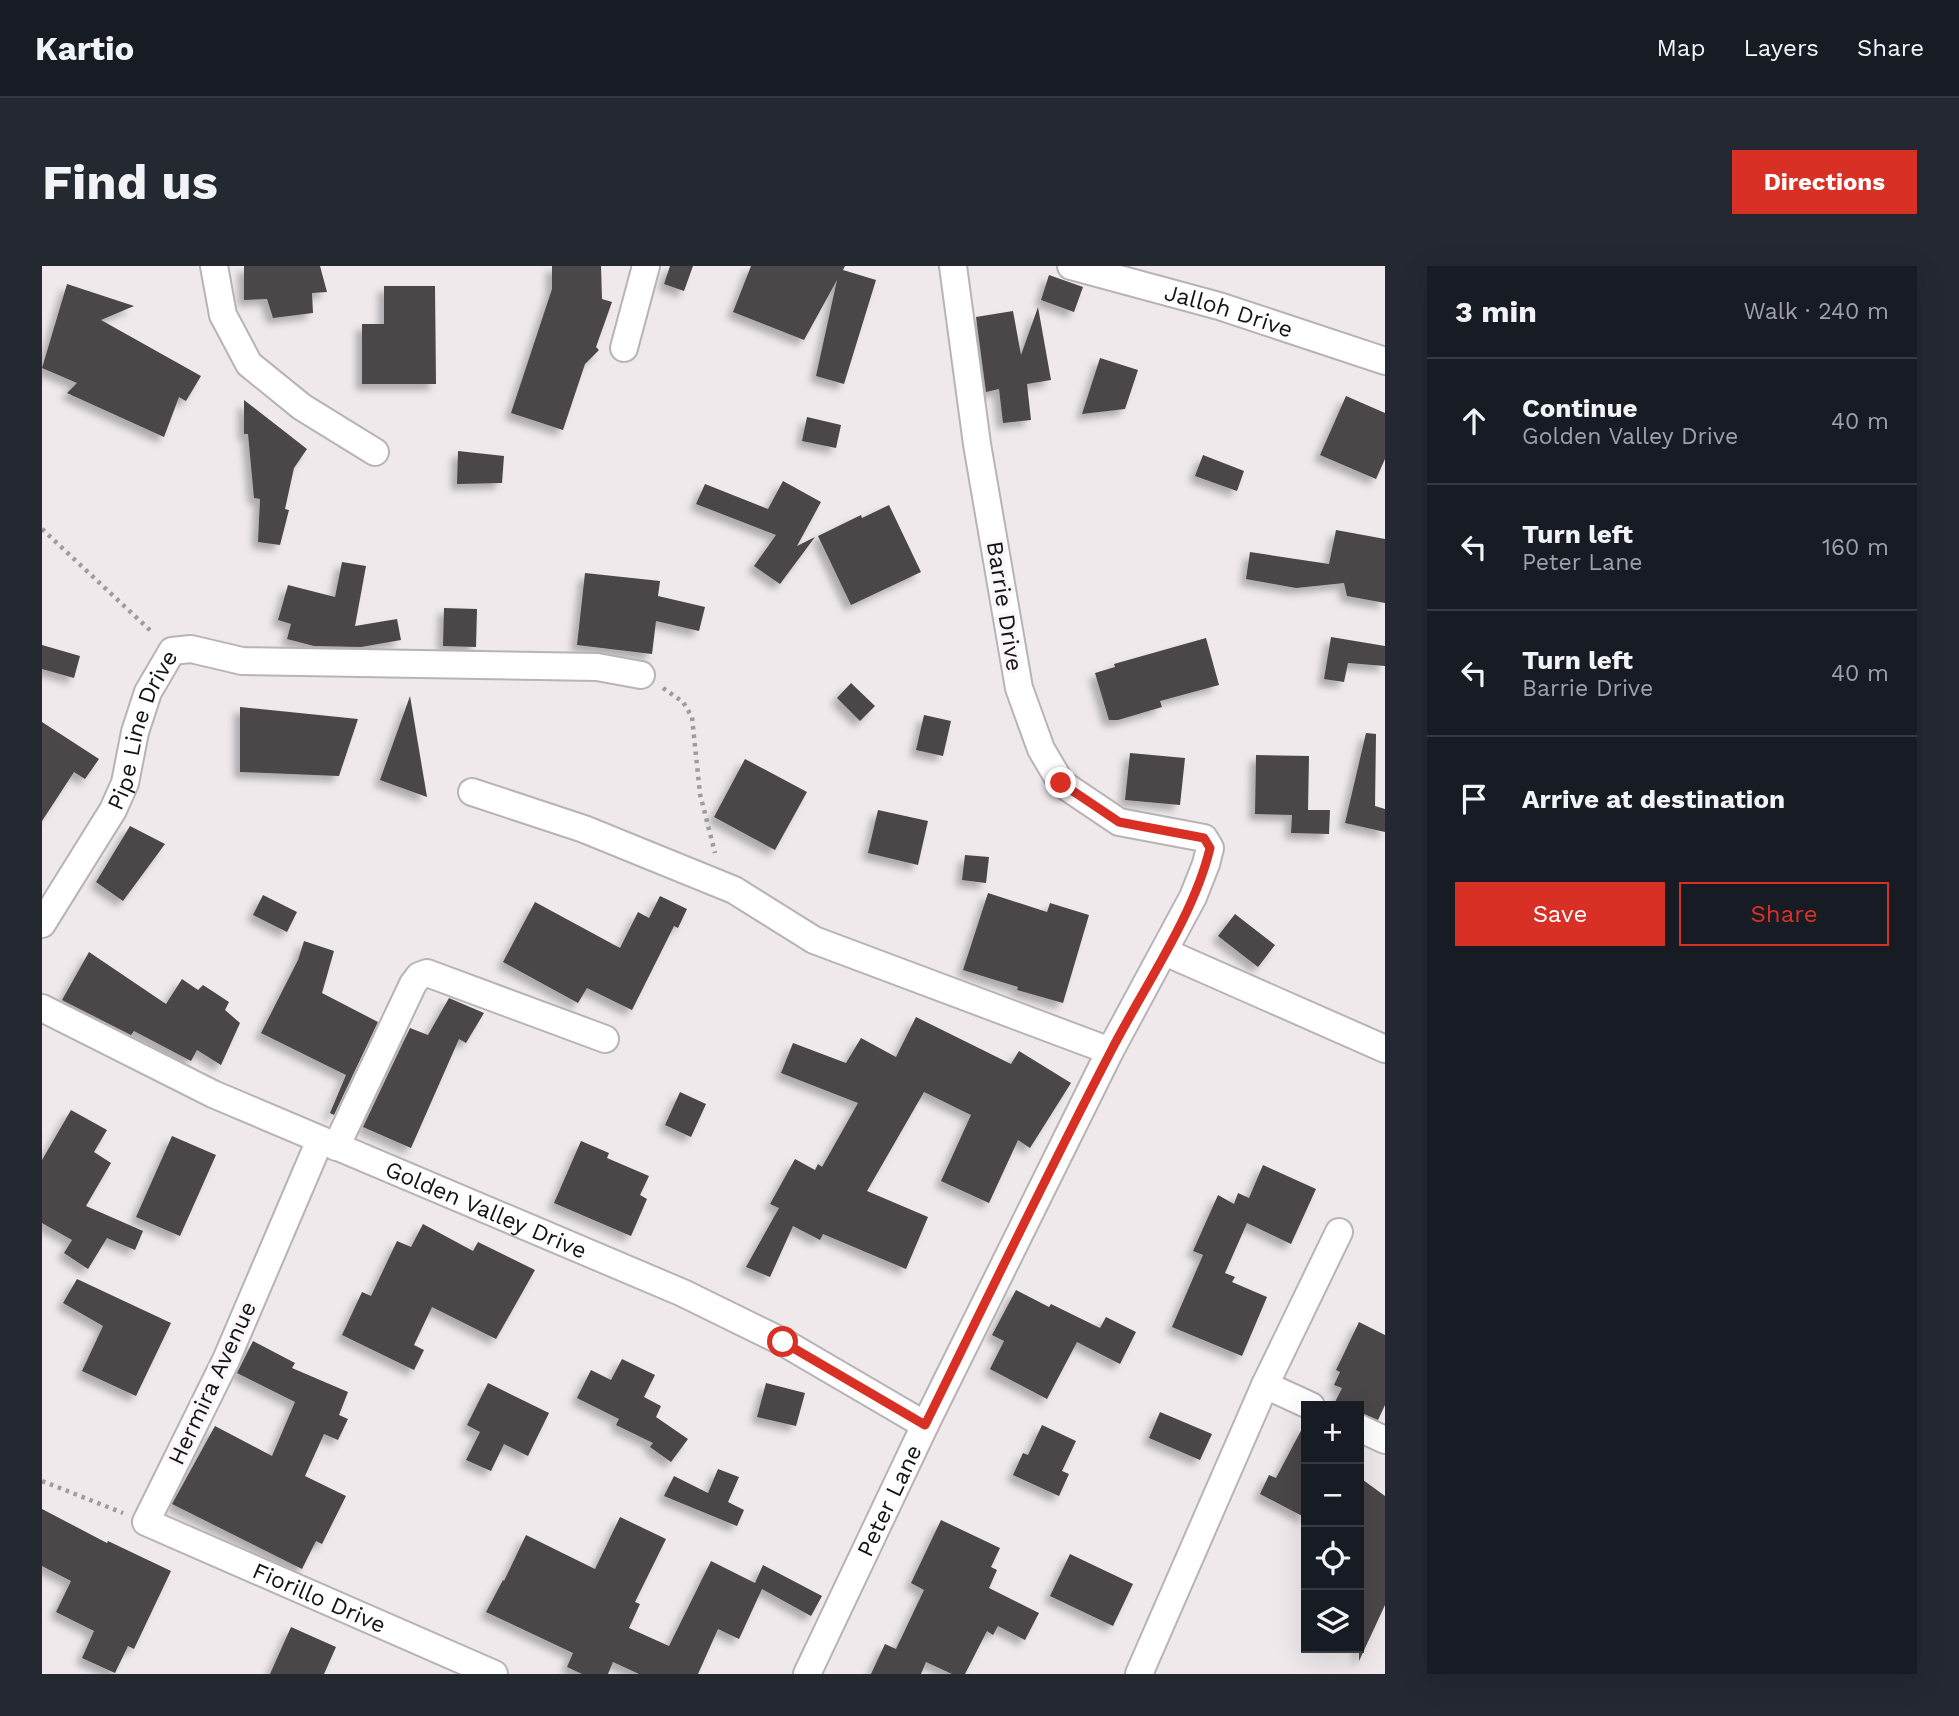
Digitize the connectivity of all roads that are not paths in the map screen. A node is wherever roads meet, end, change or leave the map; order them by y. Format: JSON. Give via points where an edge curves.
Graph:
{"nodes":[{"id":1,"x":214,"y":266,"type":"edge"},
{"id":2,"x":646,"y":266,"type":"edge"},
{"id":3,"x":953,"y":266,"type":"edge"},
{"id":4,"x":1071,"y":266,"type":"edge"},
{"id":5,"x":624,"y":348,"type":"dead end"},
{"id":6,"x":1385,"y":362,"type":"edge"},
{"id":7,"x":374,"y":452,"type":"dead end"},
{"id":8,"x":641,"y":675,"type":"road end"},
{"id":9,"x":472,"y":792,"type":"dead end"},
{"id":10,"x":1204,"y":838,"type":"joint"},
{"id":11,"x":42,"y":924,"type":"edge"},
{"id":12,"x":1165,"y":952,"type":"junction"},
{"id":13,"x":42,"y":1008,"type":"edge"},
{"id":14,"x":605,"y":1039,"type":"dead end"},
{"id":15,"x":1385,"y":1049,"type":"edge"},
{"id":16,"x":1110,"y":1051,"type":"junction"},
{"id":17,"x":328,"y":1144,"type":"junction"},
{"id":18,"x":1339,"y":1232,"type":"dead end"},
{"id":19,"x":1265,"y":1385,"type":"junction"},
{"id":20,"x":1301,"y":1401,"type":"edge"},
{"id":21,"x":925,"y":1425,"type":"junction"},
{"id":22,"x":1364,"y":1430,"type":"edge"},
{"id":23,"x":1385,"y":1440,"type":"edge"},
{"id":24,"x":146,"y":1522,"type":"joint"},
{"id":25,"x":494,"y":1674,"type":"edge"},
{"id":26,"x":807,"y":1674,"type":"edge"},
{"id":27,"x":1139,"y":1674,"type":"edge"}],
"edges":[{"from":1,"to":7,"type":"street","via":[[223,315],[249,364],[302,407]]},
{"from":2,"to":5,"type":"street"},
{"from":3,"to":10,"type":"street","name":"Barrie Drive","via":[[1018,688],[1041,749],[1061,783],[1119,822]]},
{"from":4,"to":6,"type":"street","name":"Jalloh Drive","via":[[1219,306]]},
{"from":8,"to":11,"type":"street","name":"Pipe Line Drive","via":[[597,667],[242,661],[191,649],[172,651],[148,692],[125,783],[113,810]]},
{"from":9,"to":16,"type":"street","via":[[584,829],[734,890],[814,940]]},
{"from":10,"to":12,"type":"street","name":"Peter Lane","via":[[1210,848],[1206,864]]},
{"from":12,"to":15,"type":"street"},
{"from":12,"to":16,"type":"street","name":"Peter Lane"},
{"from":13,"to":17,"type":"street","name":"Golden Valley Drive","via":[[214,1094]]},
{"from":14,"to":17,"type":"street","name":"Hermira Avenue","via":[[427,973],[419,976]]},
{"from":16,"to":21,"type":"street","name":"Peter Lane"},
{"from":17,"to":21,"type":"street","name":"Golden Valley Drive","via":[[683,1293],[783,1342]]},
{"from":17,"to":24,"type":"street","name":"Hermira Avenue"},
{"from":18,"to":19,"type":"street"},
{"from":19,"to":20,"type":"street"},
{"from":19,"to":27,"type":"street"},
{"from":21,"to":26,"type":"street","name":"Peter Lane"},
{"from":22,"to":23,"type":"street"},
{"from":24,"to":25,"type":"street","name":"Fiorillo Drive"}]}
